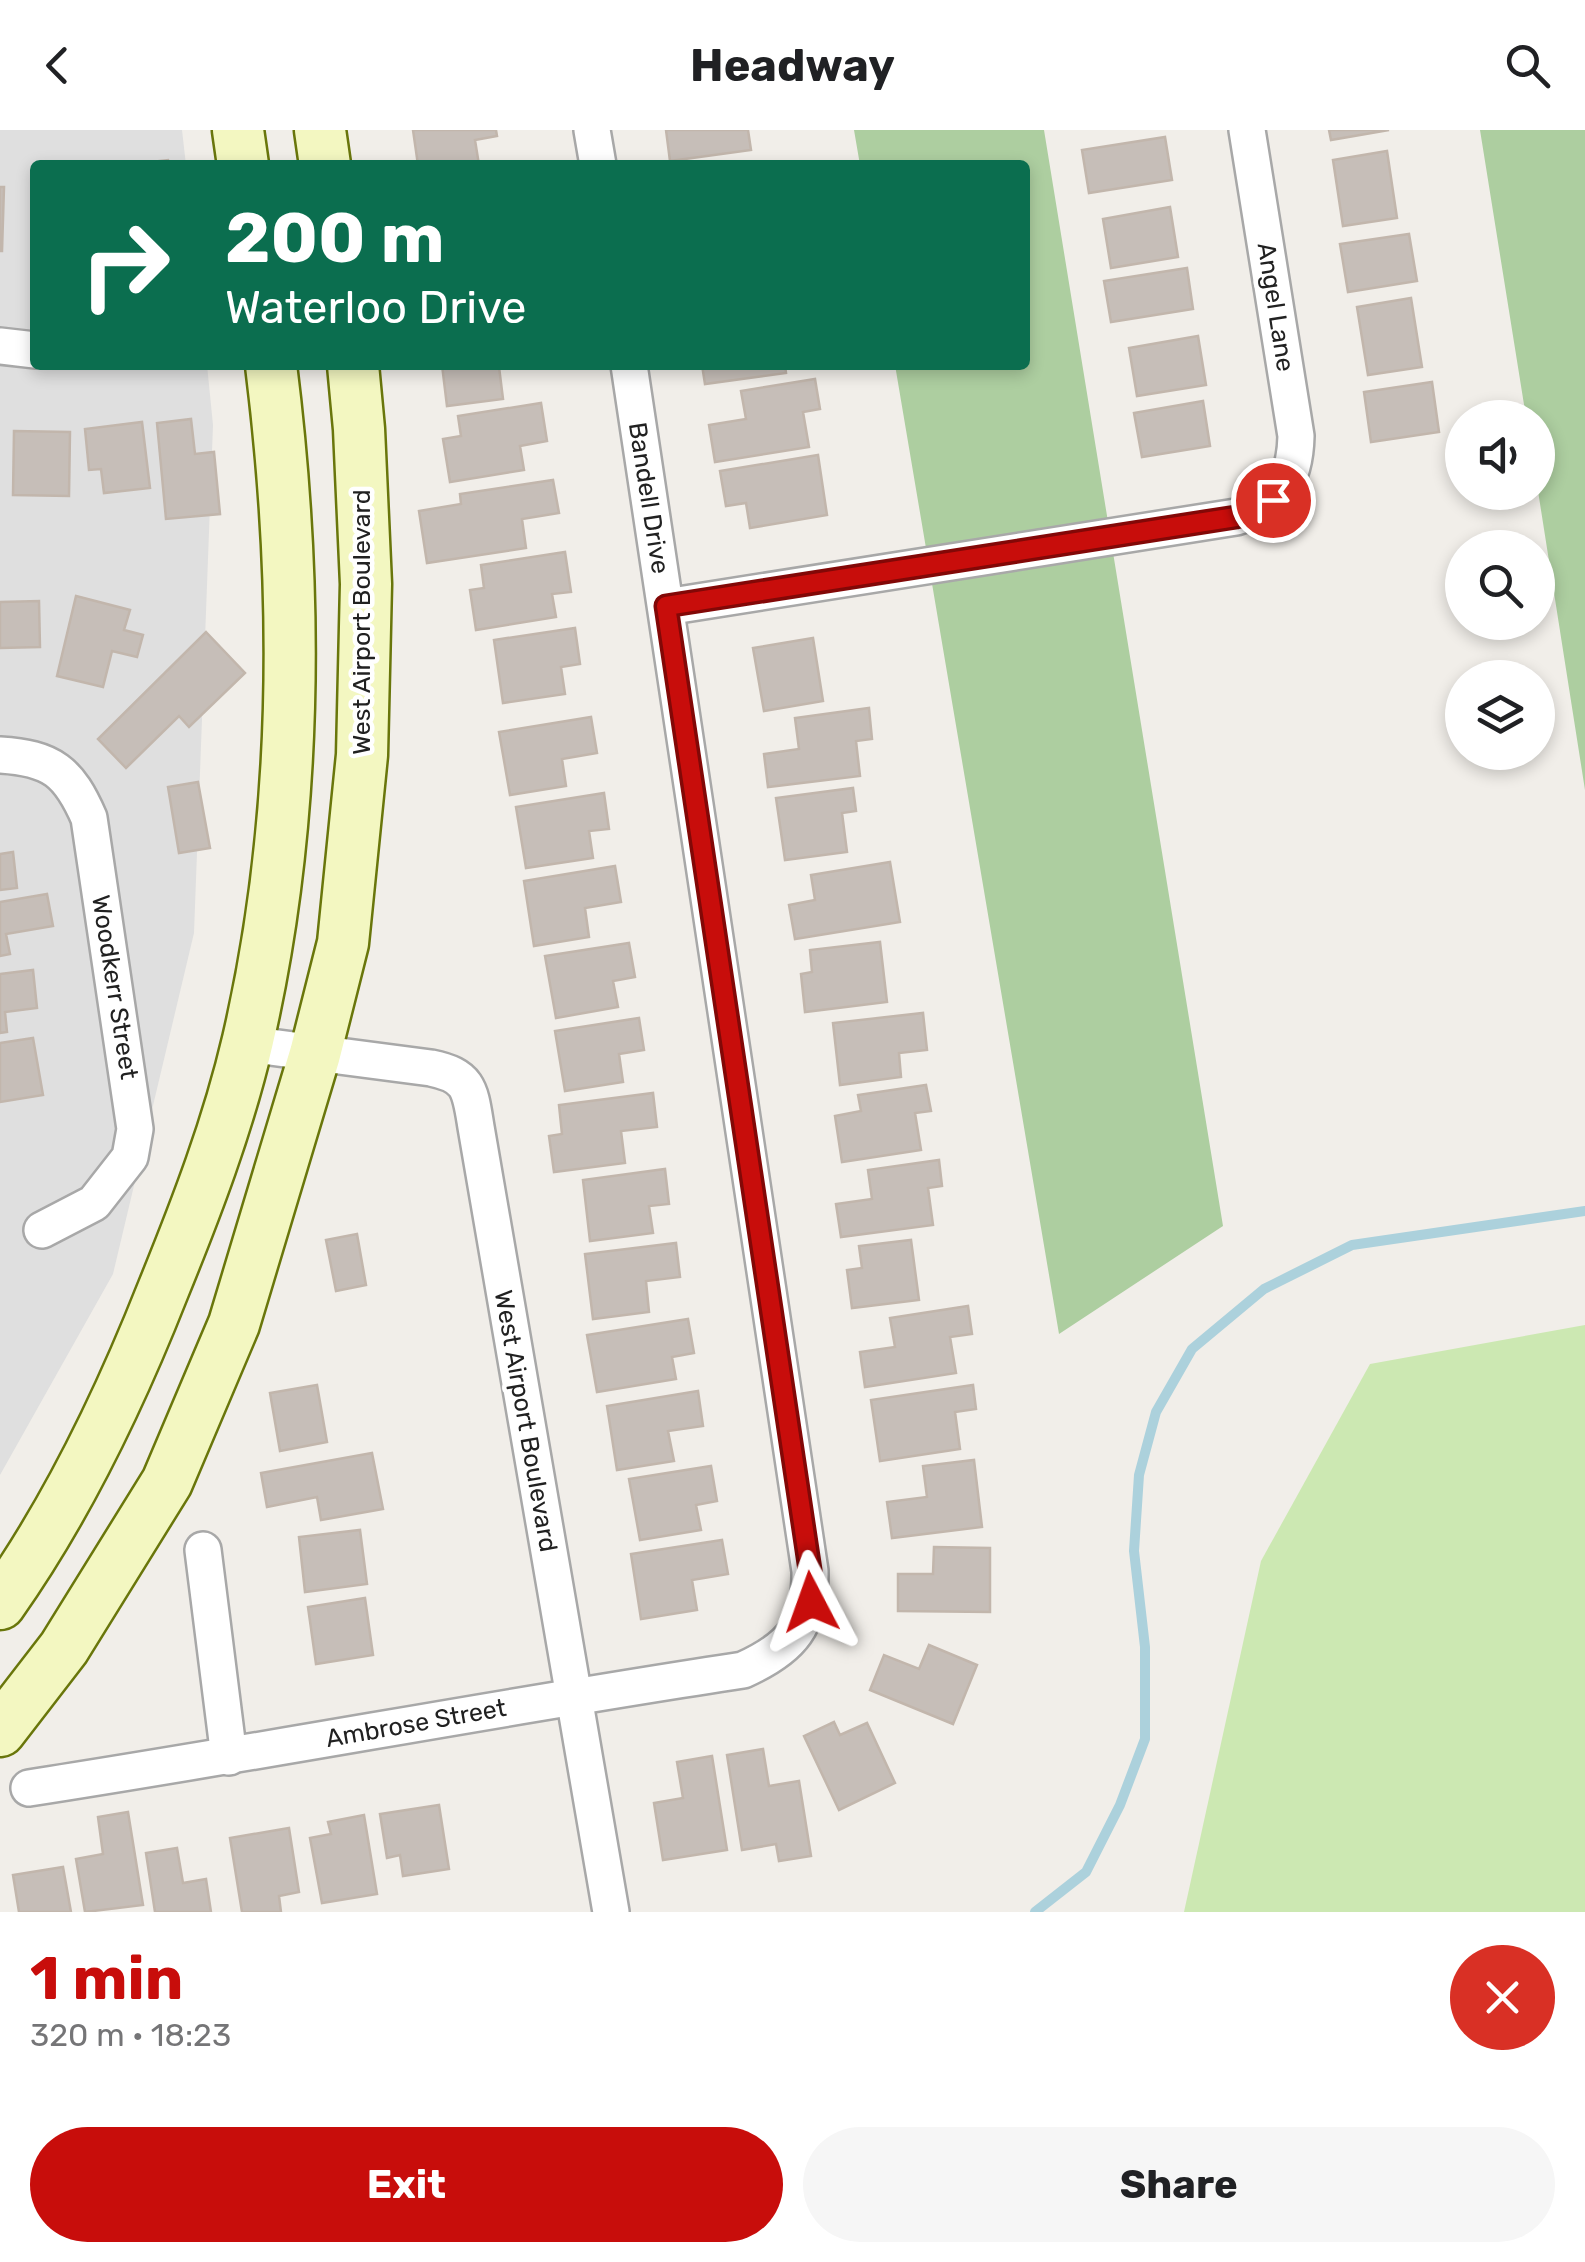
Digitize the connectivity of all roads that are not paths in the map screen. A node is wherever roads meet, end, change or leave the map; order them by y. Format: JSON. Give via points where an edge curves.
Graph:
{"nodes":[{"id":1,"x":238,"y":130,"type":"edge"},
{"id":2,"x":320,"y":130,"type":"edge"},
{"id":3,"x":592,"y":130,"type":"edge"},
{"id":4,"x":1247,"y":130,"type":"edge"},
{"id":5,"x":242,"y":160,"type":"edge"},
{"id":6,"x":324,"y":160,"type":"edge"},
{"id":7,"x":597,"y":160,"type":"edge"},
{"id":8,"x":0,"y":346,"type":"edge"},
{"id":9,"x":30,"y":349,"type":"edge"},
{"id":10,"x":272,"y":370,"type":"edge"},
{"id":11,"x":353,"y":370,"type":"edge"},
{"id":12,"x":630,"y":370,"type":"edge"},
{"id":13,"x":666,"y":606,"type":"junction"},
{"id":14,"x":0,"y":755,"type":"edge"},
{"id":15,"x":247,"y":1044,"type":"junction"},
{"id":16,"x":315,"y":1054,"type":"junction"},
{"id":17,"x":42,"y":1230,"type":"dead end"},
{"id":18,"x":68,"y":1493,"type":"junction"},
{"id":19,"x":136,"y":1532,"type":"junction"},
{"id":20,"x":203,"y":1550,"type":"dead end"},
{"id":21,"x":0,"y":1604,"type":"edge"},
{"id":22,"x":794,"y":1636,"type":"joint"},
{"id":23,"x":572,"y":1696,"type":"junction"},
{"id":24,"x":0,"y":1731,"type":"edge"},
{"id":25,"x":230,"y":1757,"type":"junction"},
{"id":26,"x":30,"y":1788,"type":"dead end"},
{"id":27,"x":611,"y":1912,"type":"edge"}],
"edges":[{"from":1,"to":5,"type":"main road"},
{"from":2,"to":6,"type":"main road"},
{"from":3,"to":7,"type":"street"},
{"from":4,"to":13,"type":"street","name":"Angel Lane","via":[[1293,410],[1295,459],[1273,500],[1236,517]]},
{"from":8,"to":9,"type":"street"},
{"from":10,"to":15,"type":"main road","via":[[284,467],[290,622],[286,792]]},
{"from":11,"to":16,"type":"main road","name":"West Airport Boulevard","via":[[366,584],[362,755],[344,943]]},
{"from":12,"to":13,"type":"street","name":"Bandell Drive"},
{"from":13,"to":22,"type":"street","name":"Bandell Drive","via":[[810,1570],[811,1602]]},
{"from":14,"to":17,"type":"street","name":"Woodkerr Street","via":[[62,774],[73,782],[88,818],[135,1129],[130,1157],[94,1202]]},
{"from":15,"to":16,"type":"street","name":"West Airport Boulevard"},
{"from":15,"to":18,"type":"main road","via":[[205,1184],[135,1362]]},
{"from":16,"to":19,"type":"main road","name":"West Airport Boulevard","via":[[234,1324],[168,1482]]},
{"from":16,"to":23,"type":"street","name":"West Airport Boulevard","via":[[430,1068],[466,1083]]},
{"from":18,"to":19,"type":"main road"},
{"from":18,"to":21,"type":"main road"},
{"from":19,"to":24,"type":"main road","name":"West Airport Boulevard","via":[[64,1648]]},
{"from":20,"to":25,"type":"street"},
{"from":22,"to":23,"type":"street","name":"Ambrose Street","via":[[743,1670]]},
{"from":23,"to":25,"type":"street","name":"Ambrose Street"},
{"from":23,"to":27,"type":"street","name":"West Airport Boulevard"},
{"from":25,"to":26,"type":"street","name":"Ambrose Street"}]}
